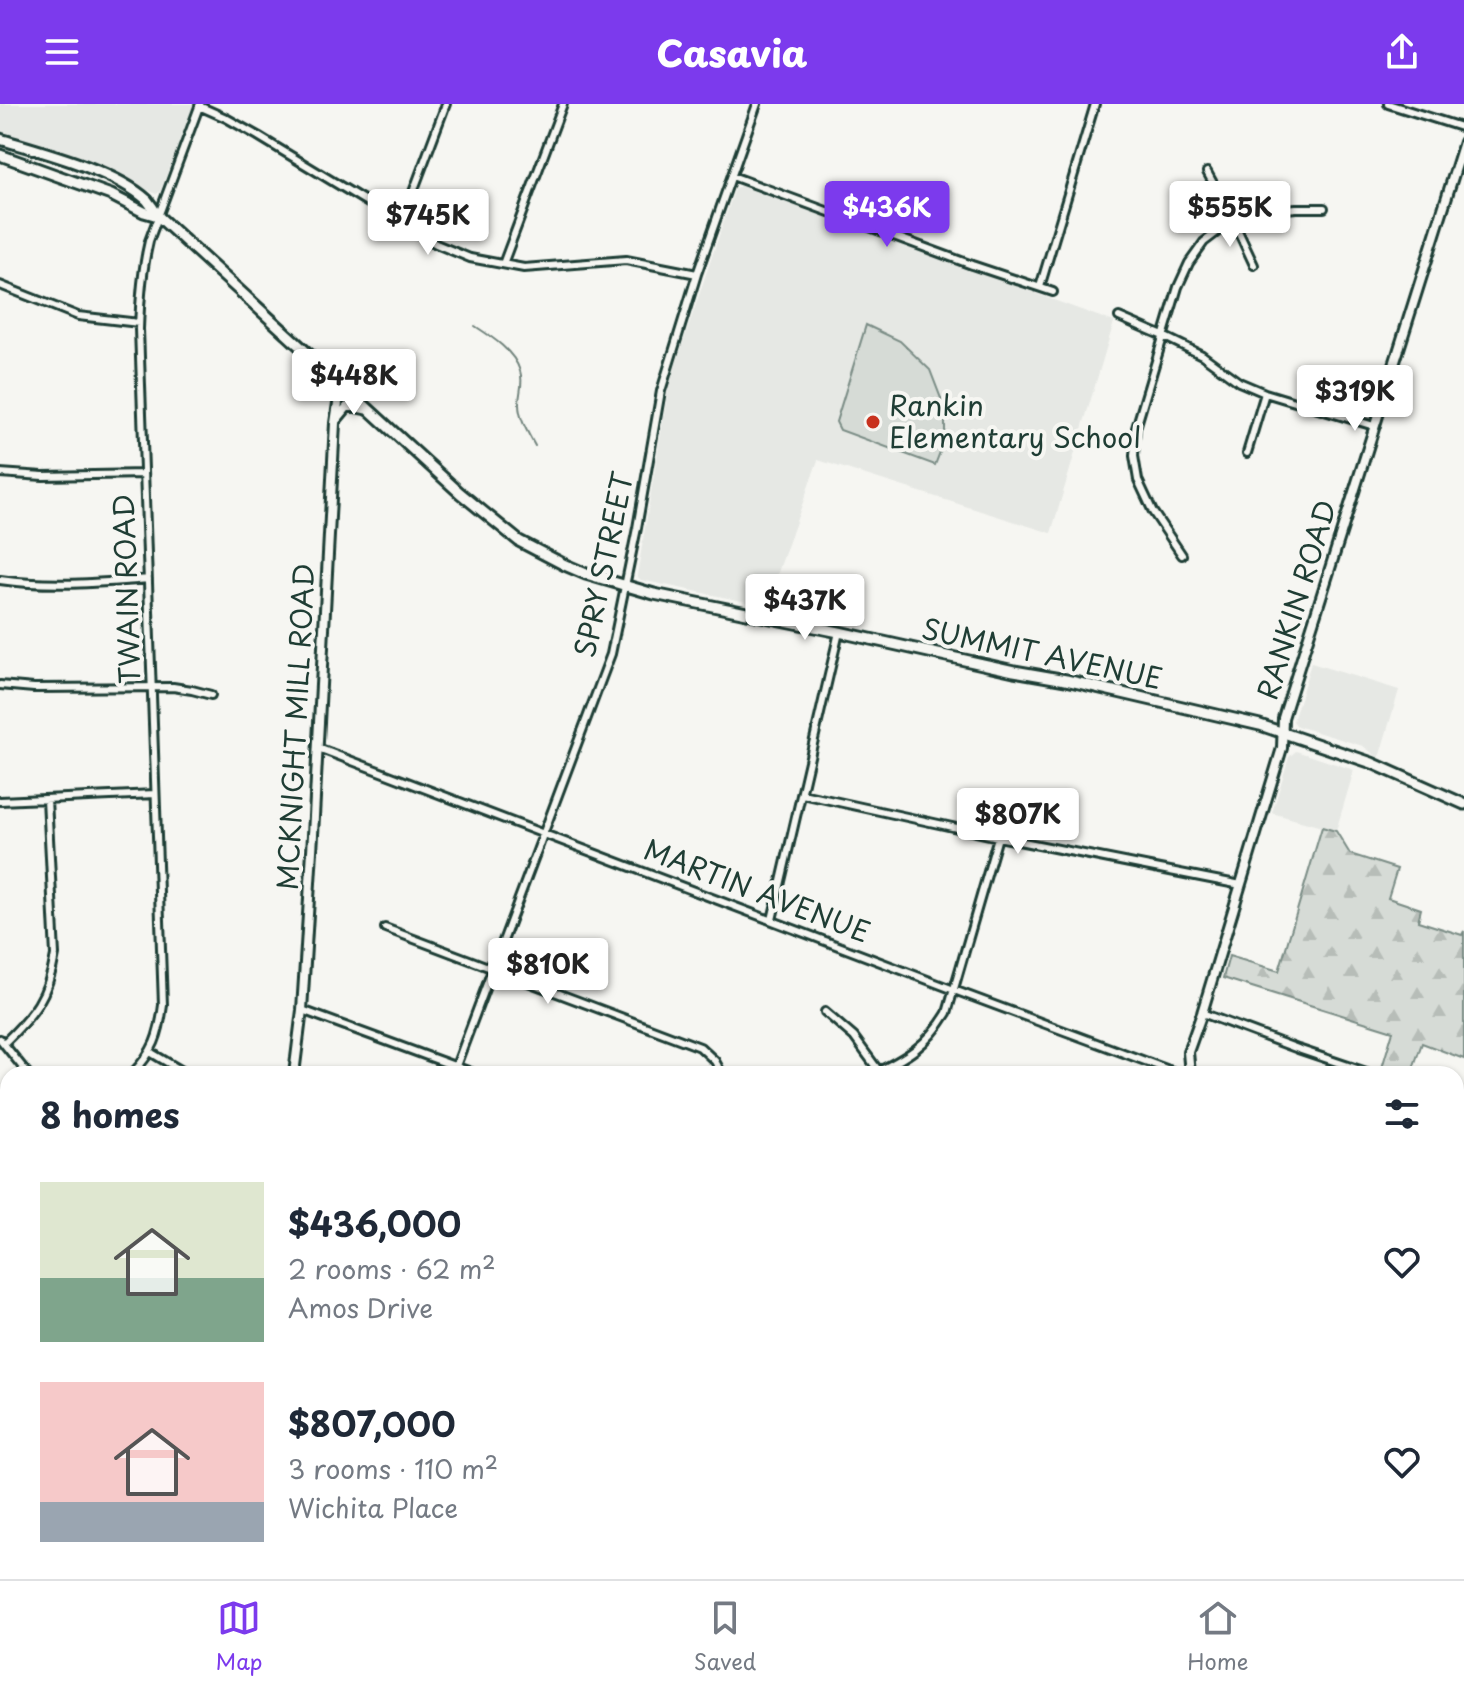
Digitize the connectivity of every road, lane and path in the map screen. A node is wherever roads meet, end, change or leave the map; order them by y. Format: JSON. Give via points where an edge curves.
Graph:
{"nodes":[{"id":1,"x":446,"y":104,"type":"edge"},
{"id":2,"x":563,"y":104,"type":"edge"},
{"id":3,"x":757,"y":104,"type":"edge"},
{"id":4,"x":1095,"y":104,"type":"edge"},
{"id":5,"x":1388,"y":104,"type":"edge"},
{"id":6,"x":199,"y":105,"type":"edge"},
{"id":7,"x":1464,"y":128,"type":"edge"},
{"id":8,"x":0,"y":139,"type":"edge"},
{"id":9,"x":1464,"y":142,"type":"edge"},
{"id":10,"x":0,"y":155,"type":"edge"},
{"id":11,"x":1207,"y":172,"type":"dead end"},
{"id":12,"x":732,"y":176,"type":"junction"},
{"id":13,"x":1324,"y":208,"type":"dead end"},
{"id":14,"x":158,"y":216,"type":"junction"},
{"id":15,"x":1233,"y":220,"type":"junction"},
{"id":16,"x":401,"y":224,"type":"junction"},
{"id":17,"x":503,"y":264,"type":"junction"},
{"id":18,"x":1254,"y":265,"type":"dead end"},
{"id":19,"x":697,"y":274,"type":"junction"},
{"id":20,"x":0,"y":285,"type":"edge"},
{"id":21,"x":1040,"y":287,"type":"junction"},
{"id":22,"x":1053,"y":292,"type":"dead end"},
{"id":23,"x":1119,"y":317,"type":"dead end"},
{"id":24,"x":139,"y":323,"type":"junction"},
{"id":25,"x":1163,"y":336,"type":"junction"},
{"id":26,"x":341,"y":383,"type":"junction"},
{"id":27,"x":1265,"y":393,"type":"junction"},
{"id":28,"x":370,"y":410,"type":"junction"},
{"id":29,"x":335,"y":423,"type":"junction"},
{"id":30,"x":1374,"y":426,"type":"junction"},
{"id":31,"x":1247,"y":453,"type":"dead end"},
{"id":32,"x":0,"y":473,"type":"edge"},
{"id":33,"x":144,"y":474,"type":"junction"},
{"id":34,"x":1182,"y":555,"type":"dead end"},
{"id":35,"x":148,"y":579,"type":"junction"},
{"id":36,"x":0,"y":580,"type":"edge"},
{"id":37,"x":625,"y":587,"type":"junction"},
{"id":38,"x":839,"y":632,"type":"junction"},
{"id":39,"x":0,"y":685,"type":"edge"},
{"id":40,"x":152,"y":687,"type":"junction"},
{"id":41,"x":211,"y":695,"type":"dead end"},
{"id":42,"x":1282,"y":731,"type":"junction"},
{"id":43,"x":318,"y":748,"type":"junction"},
{"id":44,"x":155,"y":794,"type":"junction"},
{"id":45,"x":802,"y":794,"type":"junction"},
{"id":46,"x":47,"y":799,"type":"junction"},
{"id":47,"x":0,"y":801,"type":"edge"},
{"id":48,"x":1464,"y":804,"type":"edge"},
{"id":49,"x":543,"y":833,"type":"junction"},
{"id":50,"x":998,"y":837,"type":"junction"},
{"id":51,"x":1241,"y":885,"type":"junction"},
{"id":52,"x":772,"y":920,"type":"junction"},
{"id":53,"x":385,"y":928,"type":"dead end"},
{"id":54,"x":493,"y":968,"type":"junction"},
{"id":55,"x":954,"y":990,"type":"junction"},
{"id":56,"x":302,"y":1010,"type":"junction"},
{"id":57,"x":825,"y":1012,"type":"dead end"},
{"id":58,"x":1202,"y":1013,"type":"junction"},
{"id":59,"x":2,"y":1041,"type":"edge"},
{"id":60,"x":150,"y":1052,"type":"junction"},
{"id":61,"x":1344,"y":1064,"type":"joint"},
{"id":62,"x":22,"y":1066,"type":"edge"},
{"id":63,"x":139,"y":1066,"type":"edge"},
{"id":64,"x":174,"y":1066,"type":"edge"},
{"id":65,"x":295,"y":1066,"type":"edge"},
{"id":66,"x":445,"y":1066,"type":"edge"},
{"id":67,"x":456,"y":1066,"type":"edge"},
{"id":68,"x":718,"y":1066,"type":"edge"},
{"id":69,"x":873,"y":1066,"type":"edge"},
{"id":70,"x":890,"y":1066,"type":"edge"},
{"id":71,"x":1158,"y":1066,"type":"edge"},
{"id":72,"x":1189,"y":1066,"type":"edge"},
{"id":73,"x":1350,"y":1066,"type":"edge"}],
"edges":[{"from":1,"to":16,"type":"street"},
{"from":2,"to":17,"type":"street"},
{"from":3,"to":12,"type":"street","name":"SPRY STREET"},
{"from":4,"to":21,"type":"street"},
{"from":5,"to":7,"type":"street"},
{"from":6,"to":14,"type":"street","name":"TWAIN ROAD"},
{"from":6,"to":16,"type":"street"},
{"from":8,"to":14,"type":"main road","name":"SUMMIT AVENUE","via":[[111,178],[149,202]]},
{"from":9,"to":30,"type":"street","name":"RANKIN ROAD"},
{"from":10,"to":14,"type":"main road","name":"SUMMIT AVENUE"},
{"from":11,"to":15,"type":"street"},
{"from":12,"to":19,"type":"street","name":"SPRY STREET"},
{"from":12,"to":21,"type":"street"},
{"from":13,"to":15,"type":"street","via":[[1267,211]]},
{"from":14,"to":24,"type":"street","name":"TWAIN ROAD","via":[[144,264]]},
{"from":14,"to":26,"type":"main road","name":"SUMMIT AVENUE"},
{"from":15,"to":18,"type":"street"},
{"from":15,"to":25,"type":"street","via":[[1204,242],[1189,263]]},
{"from":16,"to":17,"type":"street","via":[[470,258]]},
{"from":17,"to":19,"type":"street","via":[[524,268],[626,260]]},
{"from":19,"to":37,"type":"street","name":"SPRY STREET","via":[[661,391]]},
{"from":20,"to":24,"type":"street","via":[[78,316]]},
{"from":21,"to":22,"type":"street"},
{"from":23,"to":25,"type":"street"},
{"from":24,"to":33,"type":"street","name":"TWAIN ROAD"},
{"from":25,"to":27,"type":"street"},
{"from":25,"to":34,"type":"street","via":[[1136,428],[1134,456],[1153,512]]},
{"from":26,"to":28,"type":"main road","name":"SUMMIT AVENUE"},
{"from":26,"to":29,"type":"street","name":"MCKNIGHT MILL ROAD"},
{"from":27,"to":30,"type":"street"},
{"from":27,"to":31,"type":"street"},
{"from":28,"to":29,"type":"street","via":[[347,407]]},
{"from":28,"to":37,"type":"main road","name":"SUMMIT AVENUE","via":[[519,541]]},
{"from":29,"to":43,"type":"street","name":"MCKNIGHT MILL ROAD"},
{"from":30,"to":42,"type":"street","name":"RANKIN ROAD"},
{"from":32,"to":33,"type":"street"},
{"from":33,"to":35,"type":"street","name":"TWAIN ROAD"},
{"from":35,"to":36,"type":"street","via":[[82,585]]},
{"from":35,"to":40,"type":"street","name":"TWAIN ROAD"},
{"from":37,"to":38,"type":"main road","name":"SUMMIT AVENUE"},
{"from":37,"to":49,"type":"street","name":"SPRY STREET","via":[[611,654]]},
{"from":38,"to":42,"type":"main road","name":"SUMMIT AVENUE"},
{"from":38,"to":45,"type":"street"},
{"from":39,"to":40,"type":"street"},
{"from":40,"to":41,"type":"street"},
{"from":40,"to":44,"type":"street","name":"TWAIN ROAD"},
{"from":42,"to":48,"type":"main road","name":"SUMMIT AVENUE"},
{"from":42,"to":51,"type":"street","name":"RANKIN ROAD","via":[[1282,748]]},
{"from":43,"to":49,"type":"street","name":"MARTIN AVENUE"},
{"from":43,"to":56,"type":"street","name":"MCKNIGHT MILL ROAD"},
{"from":44,"to":46,"type":"street"},
{"from":44,"to":60,"type":"street","name":"TWAIN ROAD","via":[[163,1005]]},
{"from":45,"to":50,"type":"street"},
{"from":45,"to":52,"type":"street"},
{"from":46,"to":47,"type":"street"},
{"from":46,"to":59,"type":"street","via":[[52,974],[33,1013]]},
{"from":49,"to":52,"type":"street","name":"MARTIN AVENUE"},
{"from":49,"to":54,"type":"street","name":"SPRY STREET"},
{"from":50,"to":51,"type":"street"},
{"from":50,"to":55,"type":"street"},
{"from":51,"to":58,"type":"street","name":"RANKIN ROAD"},
{"from":52,"to":55,"type":"street","name":"MARTIN AVENUE"},
{"from":53,"to":54,"type":"street"},
{"from":54,"to":67,"type":"street","name":"SPRY STREET"},
{"from":54,"to":68,"type":"street","via":[[700,1047]]},
{"from":55,"to":70,"type":"street","via":[[938,1028]]},
{"from":55,"to":71,"type":"street","name":"MARTIN AVENUE"},
{"from":56,"to":65,"type":"street","name":"MCKNIGHT MILL ROAD"},
{"from":56,"to":66,"type":"street"},
{"from":57,"to":69,"type":"street","via":[[854,1037]]},
{"from":58,"to":61,"type":"street"},
{"from":58,"to":72,"type":"street","name":"RANKIN ROAD","via":[[1188,1052]]},
{"from":59,"to":62,"type":"street"},
{"from":60,"to":63,"type":"street","name":"TWAIN ROAD"},
{"from":60,"to":64,"type":"street"},
{"from":61,"to":73,"type":"street"}]}
